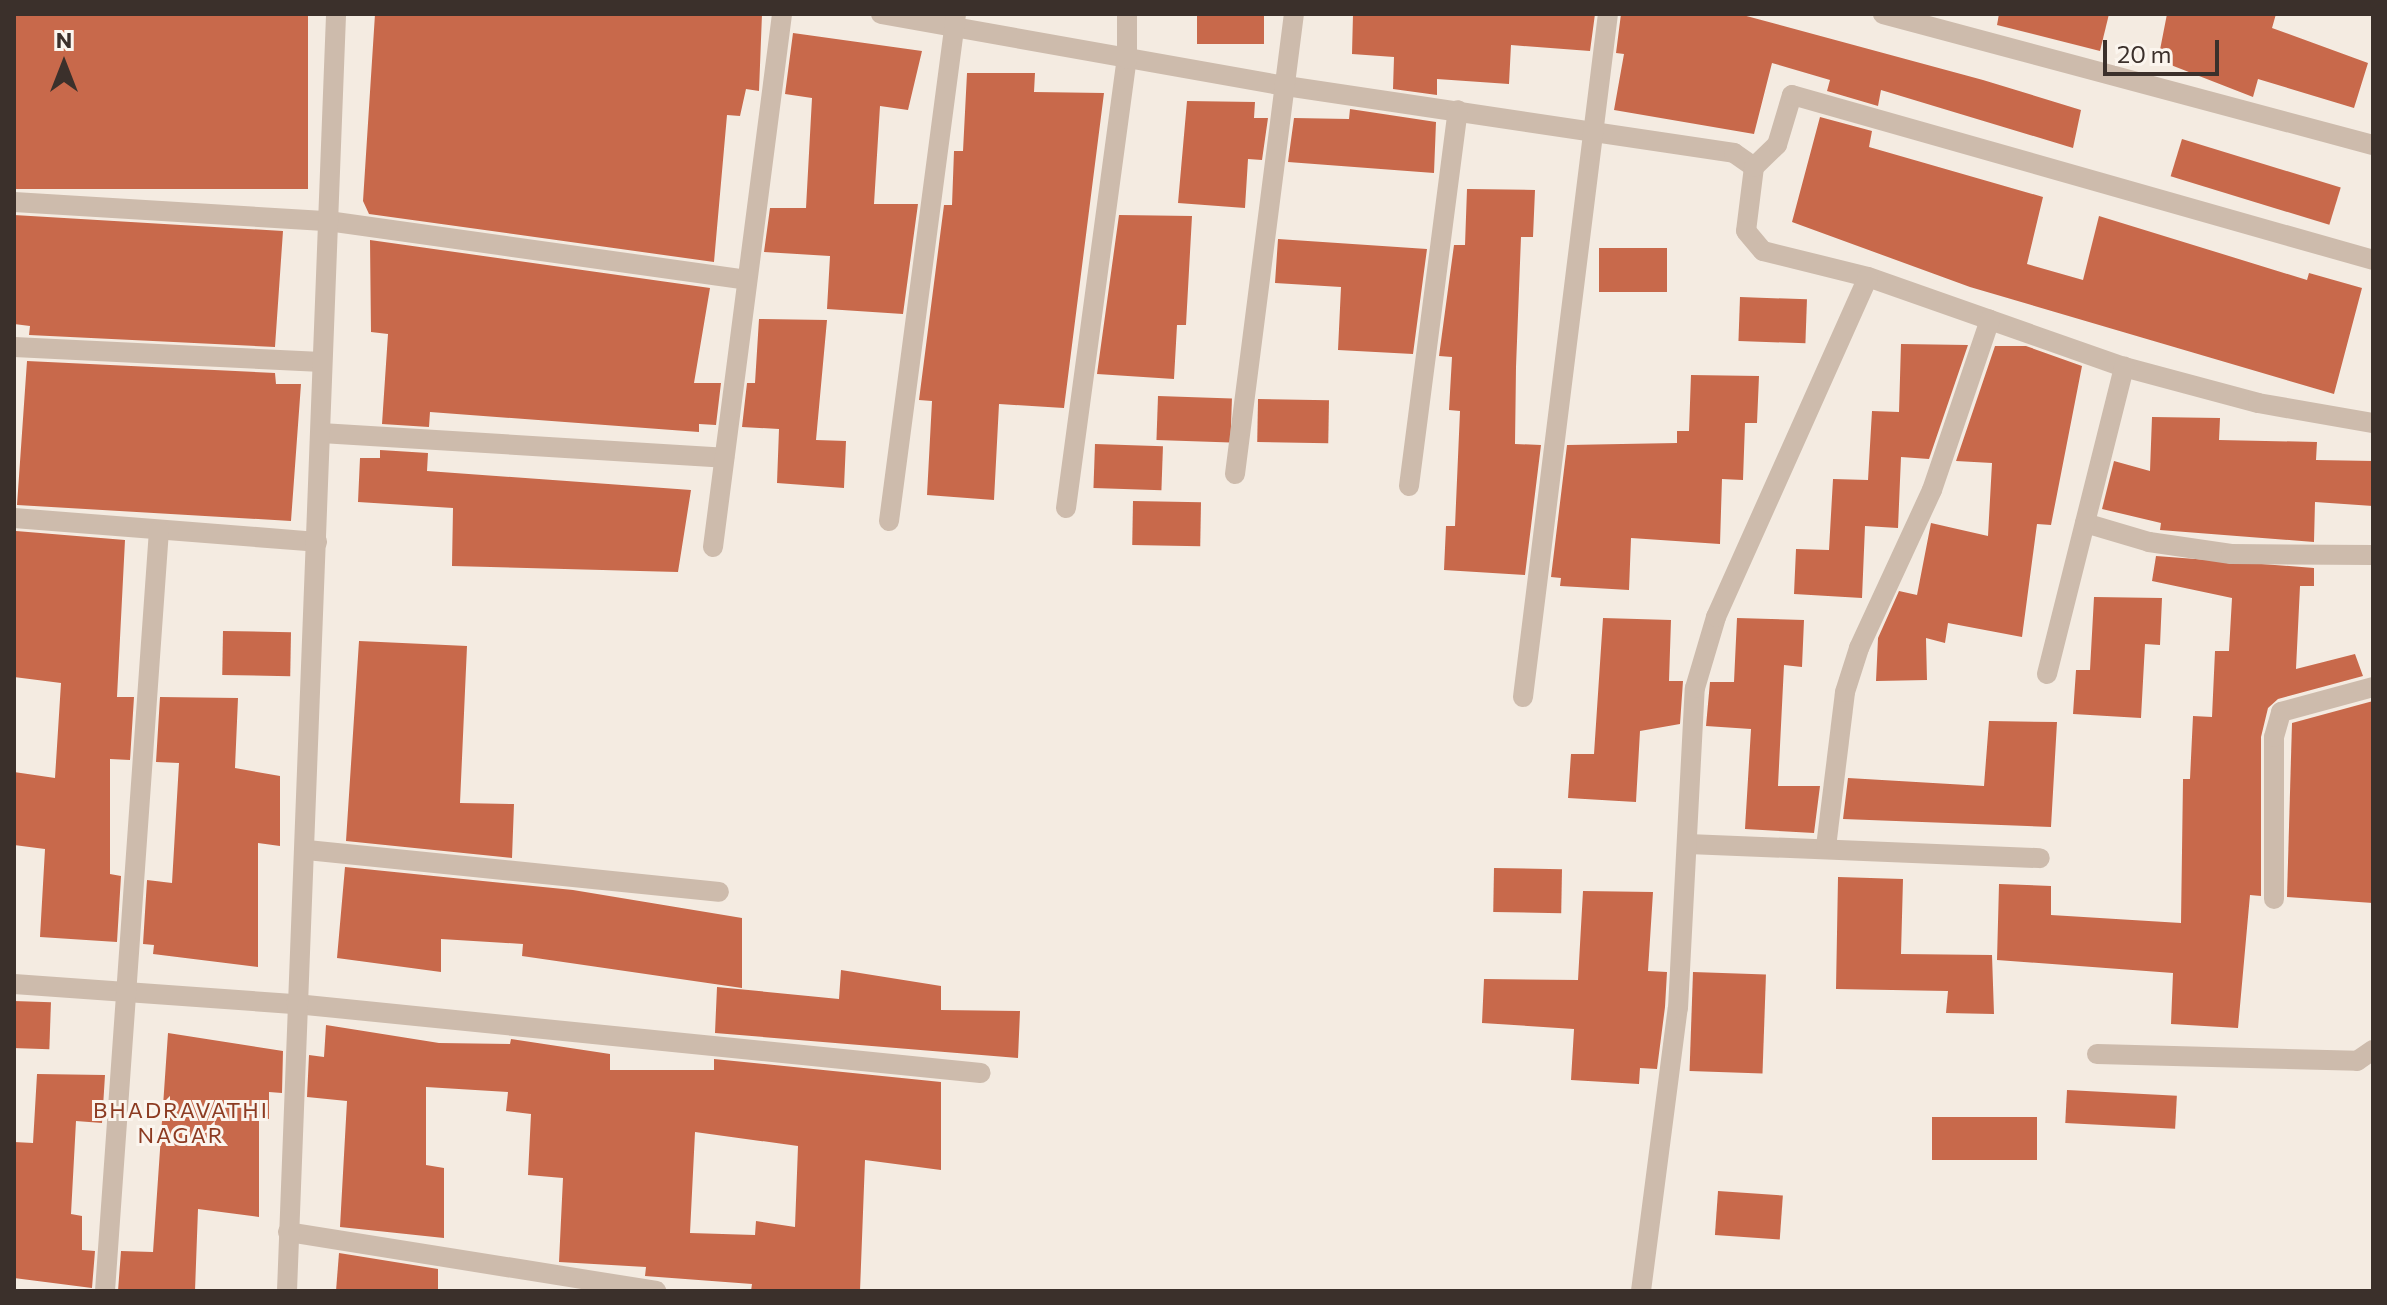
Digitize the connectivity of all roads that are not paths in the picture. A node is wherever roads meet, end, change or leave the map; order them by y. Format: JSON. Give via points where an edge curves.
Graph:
{"nodes":[{"id":1,"x":336,"y":14,"type":"edge"},
{"id":2,"x":782,"y":14,"type":"edge"},
{"id":3,"x":881,"y":14,"type":"edge"},
{"id":4,"x":1127,"y":14,"type":"edge"},
{"id":5,"x":1294,"y":14,"type":"edge"},
{"id":6,"x":1608,"y":14,"type":"edge"},
{"id":7,"x":1883,"y":14,"type":"edge"},
{"id":8,"x":955,"y":20,"type":"edge"},
{"id":9,"x":1127,"y":59,"type":"junction"},
{"id":10,"x":1286,"y":86,"type":"junction"},
{"id":11,"x":1458,"y":110,"type":"junction"},
{"id":12,"x":1589,"y":128,"type":"junction"},
{"id":13,"x":2373,"y":145,"type":"edge"},
{"id":14,"x":1754,"y":167,"type":"junction"},
{"id":15,"x":14,"y":202,"type":"edge"},
{"id":16,"x":328,"y":221,"type":"junction"},
{"id":17,"x":2373,"y":260,"type":"edge"},
{"id":18,"x":1868,"y":277,"type":"junction"},
{"id":19,"x":747,"y":280,"type":"junction"},
{"id":20,"x":1990,"y":320,"type":"junction"},
{"id":21,"x":14,"y":347,"type":"edge"},
{"id":22,"x":322,"y":362,"type":"junction"},
{"id":23,"x":2124,"y":367,"type":"junction"},
{"id":24,"x":2373,"y":423,"type":"edge"},
{"id":25,"x":321,"y":433,"type":"junction"},
{"id":26,"x":724,"y":458,"type":"junction"},
{"id":27,"x":1235,"y":474,"type":"dead end"},
{"id":28,"x":1409,"y":486,"type":"dead end"},
{"id":29,"x":1066,"y":508,"type":"dead end"},
{"id":30,"x":14,"y":518,"type":"edge"},
{"id":31,"x":889,"y":521,"type":"dead end"},
{"id":32,"x":2085,"y":523,"type":"junction"},
{"id":33,"x":159,"y":530,"type":"junction"},
{"id":34,"x":317,"y":542,"type":"junction"},
{"id":35,"x":713,"y":547,"type":"dead end"},
{"id":36,"x":2373,"y":555,"type":"edge"},
{"id":37,"x":2047,"y":674,"type":"dead end"},
{"id":38,"x":2373,"y":687,"type":"edge"},
{"id":39,"x":1523,"y":697,"type":"dead end"},
{"id":40,"x":1688,"y":844,"type":"junction"},
{"id":41,"x":1826,"y":847,"type":"junction"},
{"id":42,"x":307,"y":850,"type":"junction"},
{"id":43,"x":2040,"y":858,"type":"dead end"},
{"id":44,"x":719,"y":892,"type":"dead end"},
{"id":45,"x":2274,"y":899,"type":"dead end"},
{"id":46,"x":14,"y":984,"type":"edge"},
{"id":47,"x":130,"y":993,"type":"junction"},
{"id":48,"x":296,"y":1004,"type":"junction"},
{"id":49,"x":2373,"y":1050,"type":"edge"},
{"id":50,"x":2097,"y":1054,"type":"dead end"},
{"id":51,"x":981,"y":1073,"type":"dead end"},
{"id":52,"x":288,"y":1232,"type":"junction"},
{"id":53,"x":105,"y":1291,"type":"edge"},
{"id":54,"x":287,"y":1291,"type":"edge"},
{"id":55,"x":656,"y":1291,"type":"edge"},
{"id":56,"x":1641,"y":1291,"type":"edge"}],
"edges":[{"from":1,"to":16,"type":"street"},
{"from":2,"to":19,"type":"street"},
{"from":3,"to":8,"type":"street"},
{"from":4,"to":9,"type":"street"},
{"from":5,"to":10,"type":"street"},
{"from":6,"to":12,"type":"street"},
{"from":7,"to":13,"type":"street"},
{"from":8,"to":9,"type":"street"},
{"from":8,"to":31,"type":"street"},
{"from":9,"to":10,"type":"street"},
{"from":9,"to":29,"type":"street"},
{"from":10,"to":11,"type":"street"},
{"from":10,"to":27,"type":"street"},
{"from":11,"to":12,"type":"street"},
{"from":11,"to":28,"type":"street"},
{"from":12,"to":14,"type":"street","via":[[1734,153]]},
{"from":12,"to":39,"type":"street"},
{"from":14,"to":17,"type":"street","via":[[1777,145],[1792,95]]},
{"from":14,"to":18,"type":"street","via":[[1749,241]]},
{"from":15,"to":16,"type":"street"},
{"from":16,"to":19,"type":"street"},
{"from":16,"to":22,"type":"street"},
{"from":18,"to":20,"type":"street"},
{"from":18,"to":40,"type":"street","via":[[1702,660]]},
{"from":19,"to":26,"type":"street"},
{"from":20,"to":23,"type":"street"},
{"from":20,"to":41,"type":"street","via":[[1932,490],[1859,648],[1845,692]]},
{"from":21,"to":22,"type":"street"},
{"from":22,"to":25,"type":"street"},
{"from":23,"to":24,"type":"street","via":[[2258,403]]},
{"from":23,"to":32,"type":"street"},
{"from":25,"to":26,"type":"street"},
{"from":25,"to":34,"type":"street"},
{"from":26,"to":35,"type":"street"},
{"from":30,"to":33,"type":"street"},
{"from":32,"to":36,"type":"street","via":[[2149,542],[2231,554]]},
{"from":32,"to":37,"type":"street"},
{"from":33,"to":34,"type":"street"},
{"from":33,"to":47,"type":"street"},
{"from":34,"to":42,"type":"street"},
{"from":38,"to":45,"type":"street","via":[[2281,712],[2274,737]]},
{"from":40,"to":41,"type":"street"},
{"from":40,"to":56,"type":"street","via":[[1678,1008]]},
{"from":41,"to":43,"type":"street"},
{"from":42,"to":44,"type":"street"},
{"from":42,"to":48,"type":"street"},
{"from":46,"to":47,"type":"street"},
{"from":47,"to":48,"type":"street"},
{"from":47,"to":53,"type":"street"},
{"from":48,"to":51,"type":"street"},
{"from":48,"to":52,"type":"street"},
{"from":49,"to":50,"type":"street","via":[[2357,1061]]},
{"from":52,"to":54,"type":"street"},
{"from":52,"to":55,"type":"street"}]}
